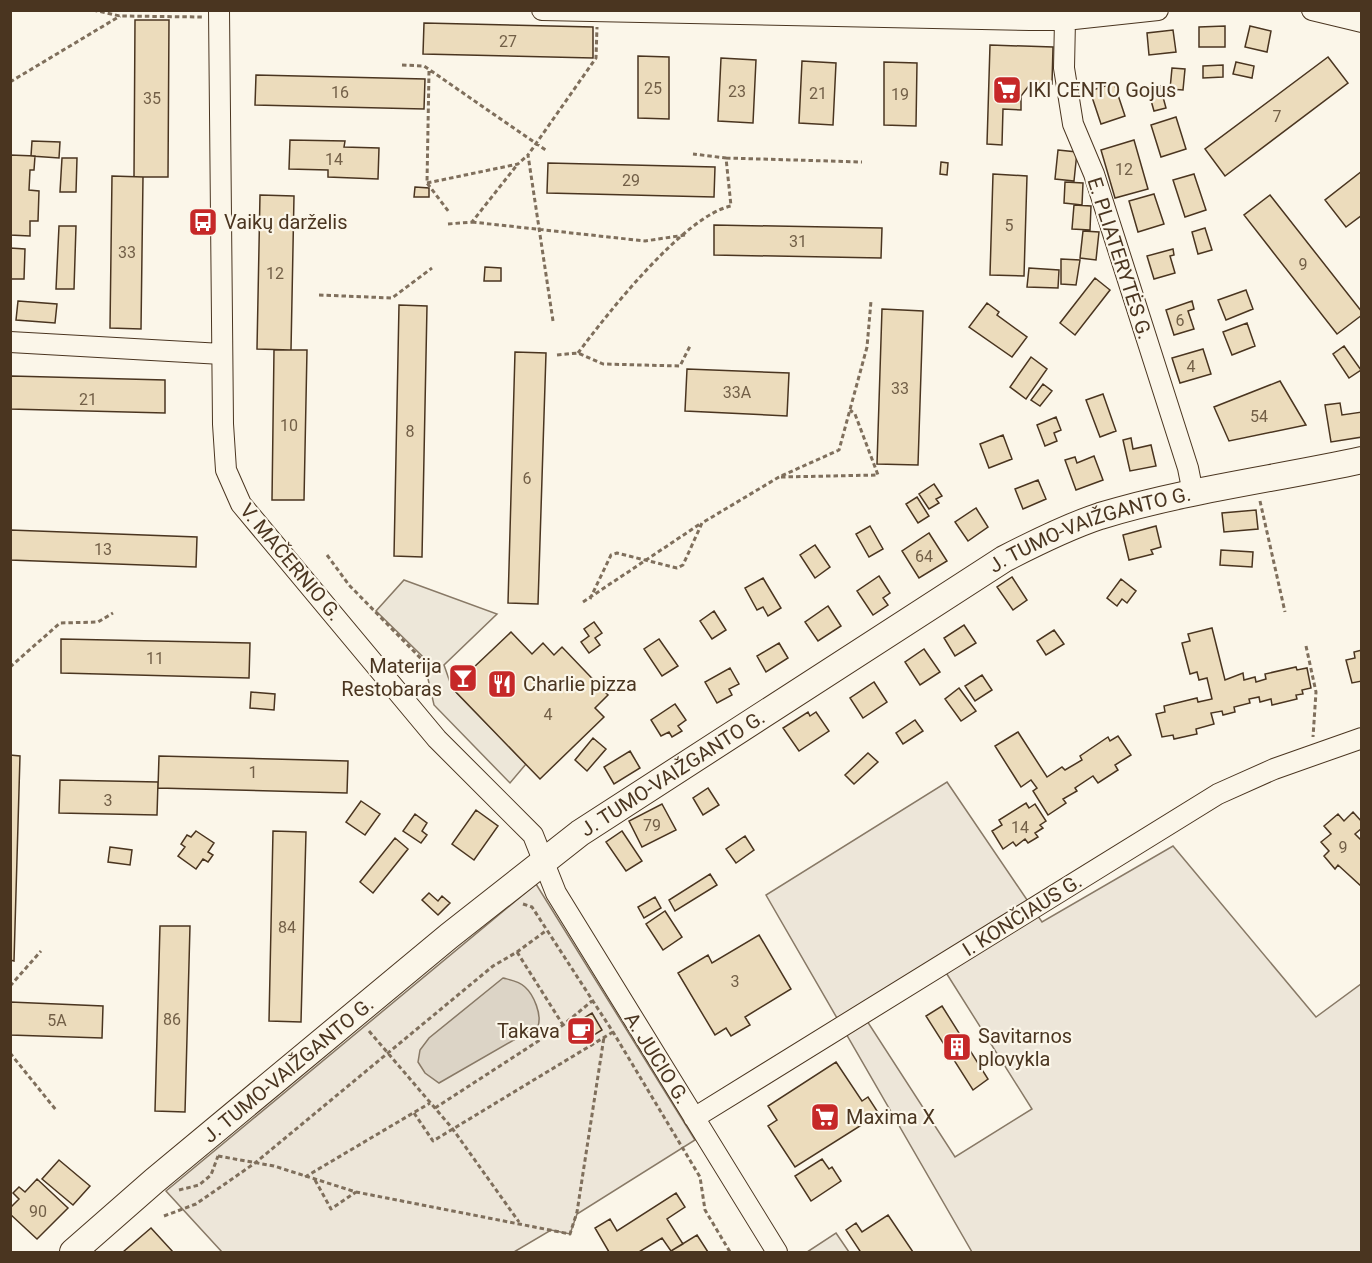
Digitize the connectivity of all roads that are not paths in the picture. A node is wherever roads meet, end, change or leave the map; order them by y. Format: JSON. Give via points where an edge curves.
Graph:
{"nodes":[{"id":1,"x":542,"y":10,"type":"edge"},
{"id":2,"x":1158,"y":10,"type":"edge"},
{"id":3,"x":1312,"y":10,"type":"edge"},
{"id":4,"x":597,"y":12,"type":"edge"},
{"id":5,"x":219,"y":14,"type":"edge"},
{"id":6,"x":1030,"y":15,"type":"edge"},
{"id":7,"x":1065,"y":20,"type":"junction"},
{"id":8,"x":1362,"y":22,"type":"edge"},
{"id":9,"x":10,"y":342,"type":"edge"},
{"id":10,"x":222,"y":354,"type":"junction"},
{"id":11,"x":1362,"y":460,"type":"edge"},
{"id":12,"x":1193,"y":494,"type":"junction"},
{"id":13,"x":1362,"y":738,"type":"edge"},
{"id":14,"x":543,"y":860,"type":"junction"},
{"id":15,"x":694,"y":1118,"type":"junction"},
{"id":16,"x":73,"y":1252,"type":"edge"},
{"id":17,"x":777,"y":1252,"type":"edge"}],
"edges":[{"from":1,"to":4,"type":"street"},
{"from":2,"to":7,"type":"street"},
{"from":3,"to":8,"type":"street"},
{"from":4,"to":6,"type":"street"},
{"from":5,"to":10,"type":"street","name":"V. MAČERNIO G."},
{"from":6,"to":7,"type":"street"},
{"from":7,"to":12,"type":"street","name":"E. PLIATERYTĖS G.","via":[[1065,68],[1073,124],[1097,185]]},
{"from":9,"to":10,"type":"street"},
{"from":10,"to":14,"type":"street","name":"V. MAČERNIO G.","via":[[226,470],[240,504],[436,740],[533,835]]},
{"from":11,"to":12,"type":"main road","name":"J. TUMO-VAIŽGANTO G."},
{"from":12,"to":14,"type":"main road","name":"J. TUMO-VAIŽGANTO G.","via":[[1101,516],[1004,559]]},
{"from":13,"to":15,"type":"street","name":"I. KONČIAUS G.","via":[[1218,794]]},
{"from":14,"to":15,"type":"street","name":"A. JUCIO G.","via":[[556,893]]},
{"from":14,"to":16,"type":"main road","name":"J. TUMO-VAIŽGANTO G."},
{"from":15,"to":17,"type":"street","name":"A. JUCIO G."}]}
